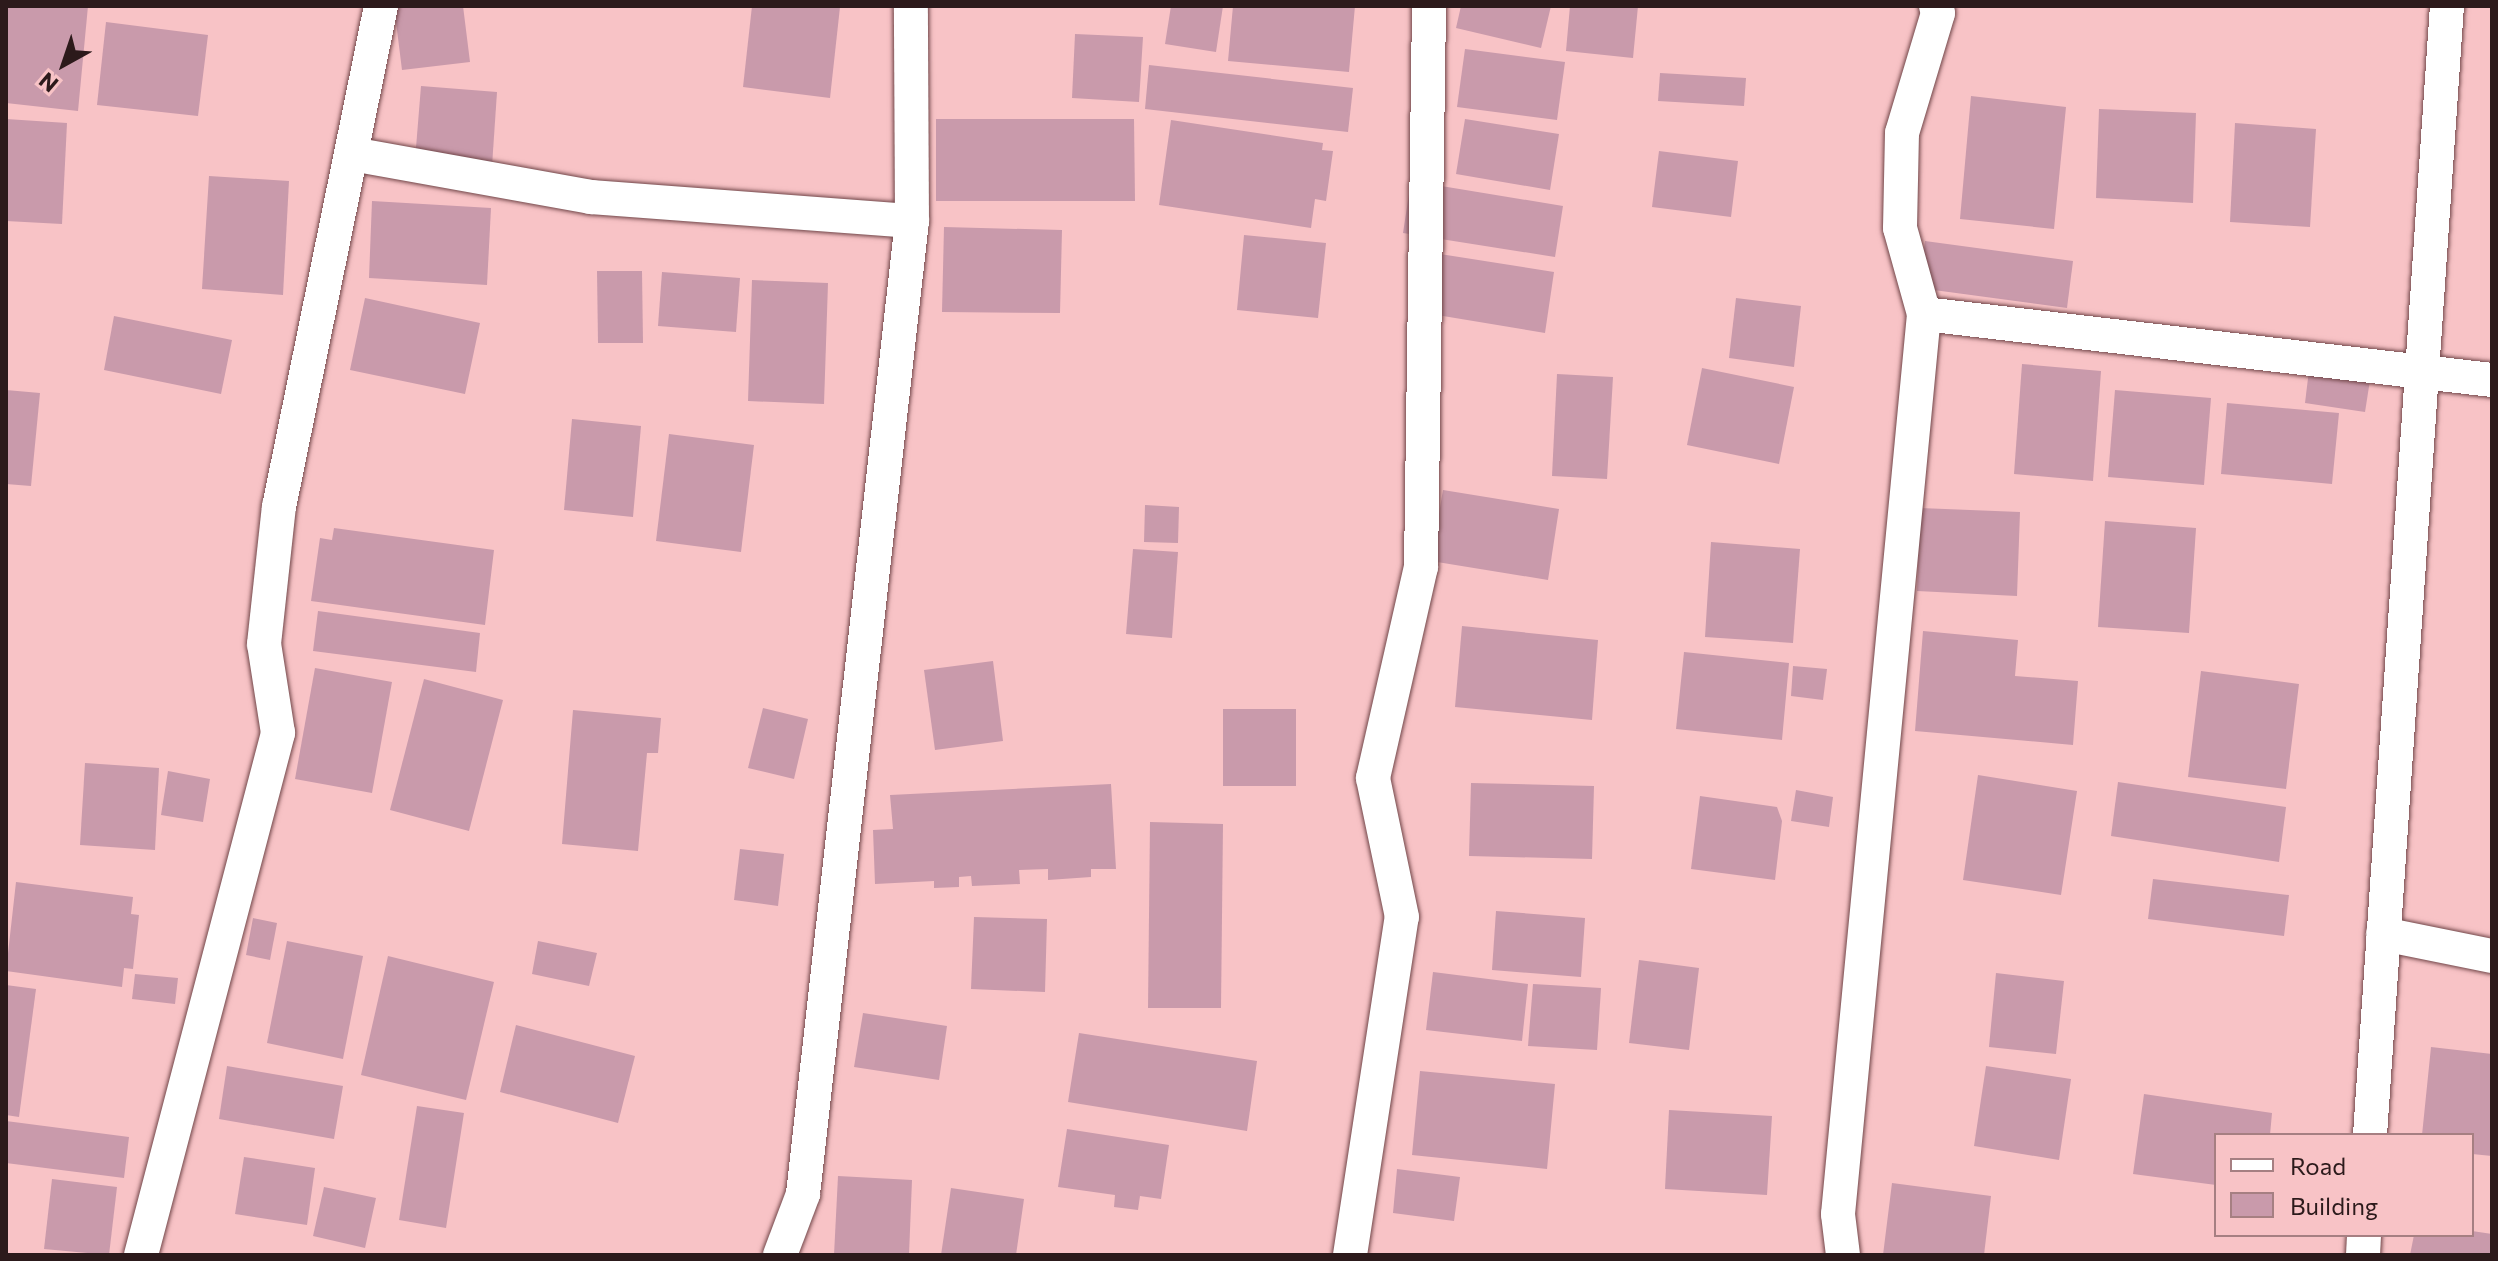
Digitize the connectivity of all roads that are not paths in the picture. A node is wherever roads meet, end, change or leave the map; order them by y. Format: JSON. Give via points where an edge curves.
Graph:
{"nodes":[{"id":1,"x":381,"y":6,"type":"edge"},
{"id":2,"x":911,"y":6,"type":"edge"},
{"id":3,"x":1429,"y":6,"type":"edge"},
{"id":4,"x":1936,"y":6,"type":"edge"},
{"id":5,"x":2447,"y":6,"type":"edge"},
{"id":6,"x":352,"y":154,"type":"junction"},
{"id":7,"x":912,"y":221,"type":"junction"},
{"id":8,"x":1924,"y":314,"type":"junction"},
{"id":9,"x":2423,"y":372,"type":"junction"},
{"id":10,"x":2492,"y":380,"type":"edge"},
{"id":11,"x":2383,"y":934,"type":"junction"},
{"id":12,"x":2492,"y":956,"type":"edge"},
{"id":13,"x":2370,"y":1133,"type":"edge"},
{"id":14,"x":141,"y":1255,"type":"edge"},
{"id":15,"x":780,"y":1255,"type":"edge"},
{"id":16,"x":1350,"y":1255,"type":"edge"},
{"id":17,"x":1843,"y":1255,"type":"edge"}],
"edges":[{"from":1,"to":6,"type":"street"},
{"from":2,"to":7,"type":"street"},
{"from":3,"to":16,"type":"street","via":[[1421,567],[1373,778],[1402,917]]},
{"from":4,"to":8,"type":"street","via":[[1902,133],[1900,228]]},
{"from":5,"to":9,"type":"street"},
{"from":6,"to":7,"type":"street","via":[[591,197]]},
{"from":6,"to":14,"type":"street","via":[[279,507],[264,644],[278,733]]},
{"from":7,"to":15,"type":"street","via":[[803,1194]]},
{"from":8,"to":9,"type":"street"},
{"from":8,"to":17,"type":"street","via":[[1838,1214]]},
{"from":9,"to":10,"type":"street"},
{"from":9,"to":11,"type":"street"},
{"from":11,"to":12,"type":"street"},
{"from":11,"to":13,"type":"street"}]}
